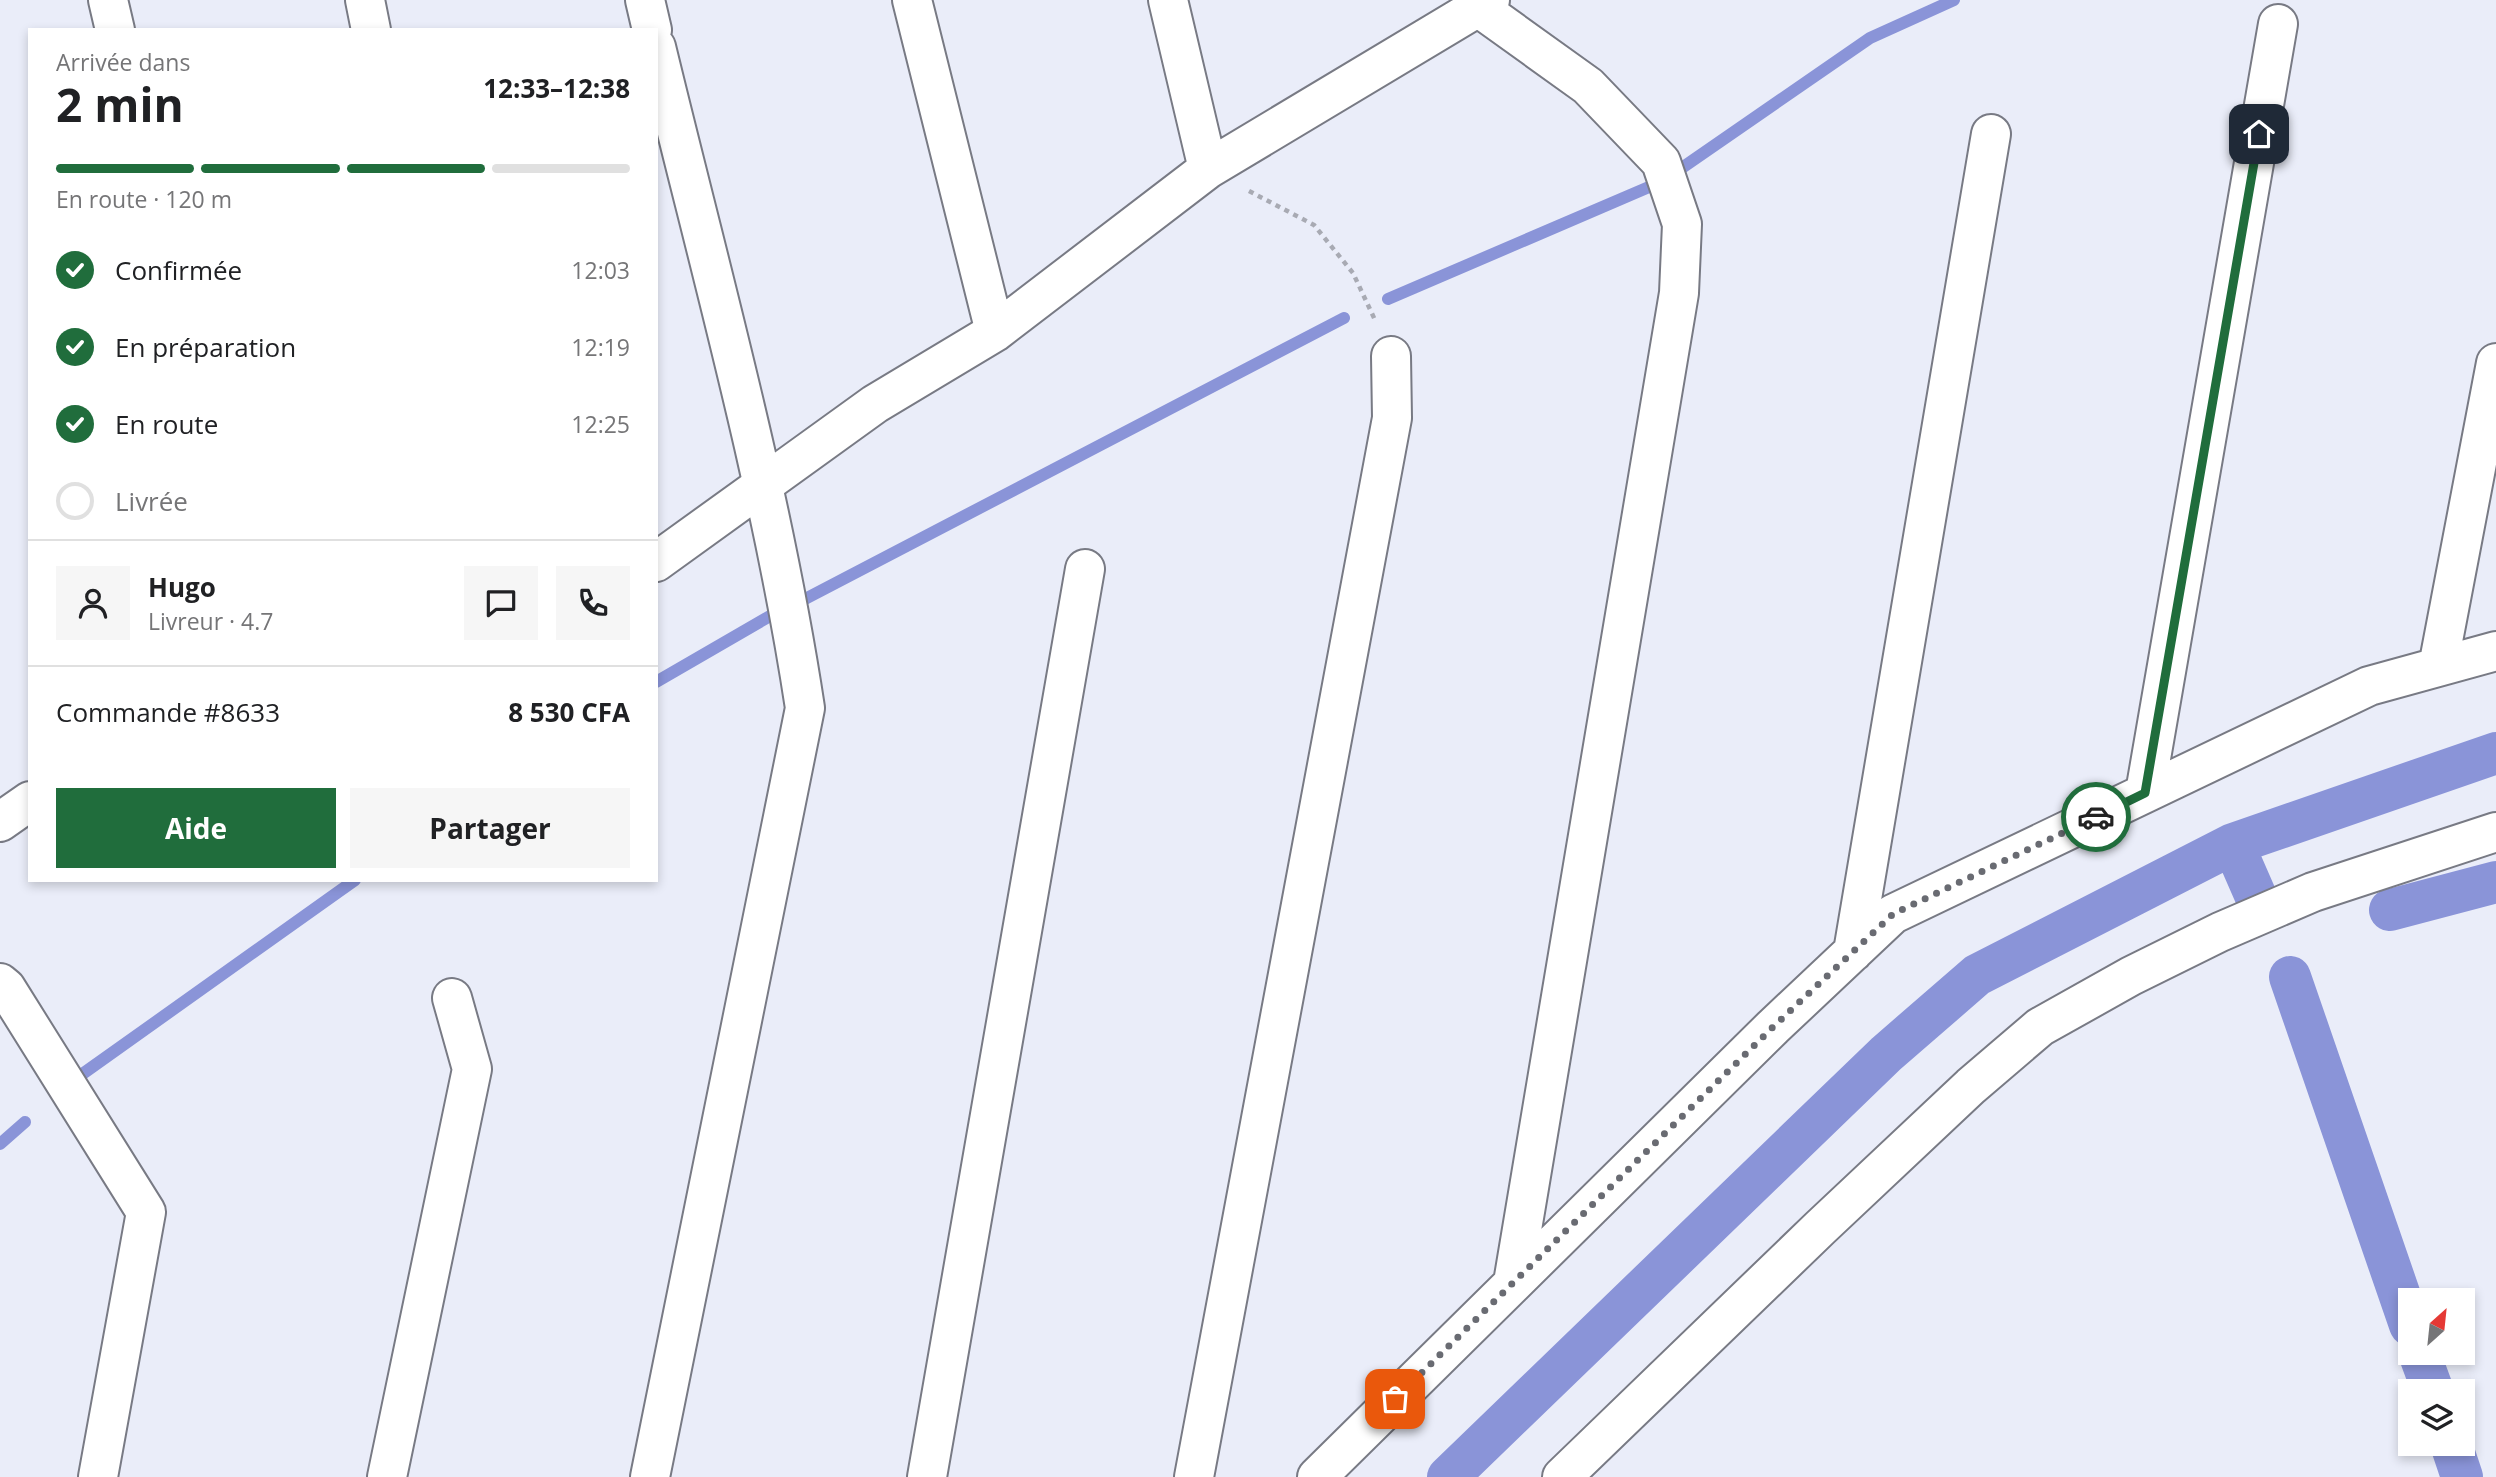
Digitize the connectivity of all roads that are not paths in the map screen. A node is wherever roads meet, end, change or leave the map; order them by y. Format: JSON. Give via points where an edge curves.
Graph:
{"nodes":[{"id":1,"x":108,"y":0,"type":"edge"},
{"id":2,"x":365,"y":0,"type":"edge"},
{"id":3,"x":645,"y":0,"type":"edge"},
{"id":4,"x":912,"y":0,"type":"edge"},
{"id":5,"x":1168,"y":0,"type":"edge"},
{"id":6,"x":1481,"y":3,"type":"edge"},
{"id":7,"x":2278,"y":24,"type":"dead end"},
{"id":8,"x":115,"y":28,"type":"edge"},
{"id":9,"x":371,"y":28,"type":"edge"},
{"id":10,"x":652,"y":28,"type":"edge"},
{"id":11,"x":658,"y":55,"type":"edge"},
{"id":12,"x":1991,"y":134,"type":"dead end"},
{"id":13,"x":1208,"y":169,"type":"junction"},
{"id":14,"x":995,"y":332,"type":"junction"},
{"id":15,"x":1391,"y":356,"type":"road end"},
{"id":16,"x":2496,"y":363,"type":"edge"},
{"id":17,"x":763,"y":485,"type":"junction"},
{"id":18,"x":658,"y":561,"type":"edge"},
{"id":19,"x":1085,"y":569,"type":"dead end"},
{"id":20,"x":2496,"y":651,"type":"edge"},
{"id":21,"x":2438,"y":667,"type":"junction"},
{"id":22,"x":2145,"y":793,"type":"junction"},
{"id":23,"x":28,"y":802,"type":"edge"},
{"id":24,"x":0,"y":822,"type":"edge"},
{"id":25,"x":2496,"y":832,"type":"edge"},
{"id":26,"x":1853,"y":951,"type":"junction"},
{"id":27,"x":0,"y":983,"type":"edge"},
{"id":28,"x":452,"y":998,"type":"dead end"},
{"id":29,"x":1513,"y":1283,"type":"junction"},
{"id":30,"x":99,"y":1477,"type":"edge"},
{"id":31,"x":387,"y":1477,"type":"edge"},
{"id":32,"x":650,"y":1477,"type":"edge"},
{"id":33,"x":927,"y":1477,"type":"edge"},
{"id":34,"x":1194,"y":1477,"type":"edge"},
{"id":35,"x":1317,"y":1477,"type":"edge"},
{"id":36,"x":1562,"y":1477,"type":"edge"}],
"edges":[{"from":1,"to":8,"type":"street"},
{"from":2,"to":9,"type":"street"},
{"from":3,"to":10,"type":"street"},
{"from":4,"to":14,"type":"street"},
{"from":5,"to":13,"type":"street"},
{"from":6,"to":13,"type":"street"},
{"from":6,"to":29,"type":"street","via":[[1588,86],[1661,162],[1682,224],[1679,293]]},
{"from":7,"to":22,"type":"street"},
{"from":11,"to":17,"type":"street"},
{"from":12,"to":26,"type":"street"},
{"from":13,"to":14,"type":"street"},
{"from":14,"to":17,"type":"street","via":[[875,404]]},
{"from":15,"to":34,"type":"street","via":[[1392,418]]},
{"from":16,"to":21,"type":"street"},
{"from":17,"to":18,"type":"street"},
{"from":17,"to":32,"type":"street","via":[[805,708]]},
{"from":19,"to":33,"type":"street"},
{"from":20,"to":21,"type":"street"},
{"from":21,"to":22,"type":"street","via":[[2369,686]]},
{"from":22,"to":26,"type":"street","via":[[1893,914]]},
{"from":23,"to":24,"type":"street"},
{"from":25,"to":36,"type":"street","via":[[2313,892],[2220,932],[2040,1027],[1951,1105]]},
{"from":26,"to":29,"type":"street"},
{"from":27,"to":30,"type":"street","via":[[146,1212]]},
{"from":28,"to":31,"type":"street","via":[[472,1069]]},
{"from":29,"to":35,"type":"street"}]}
